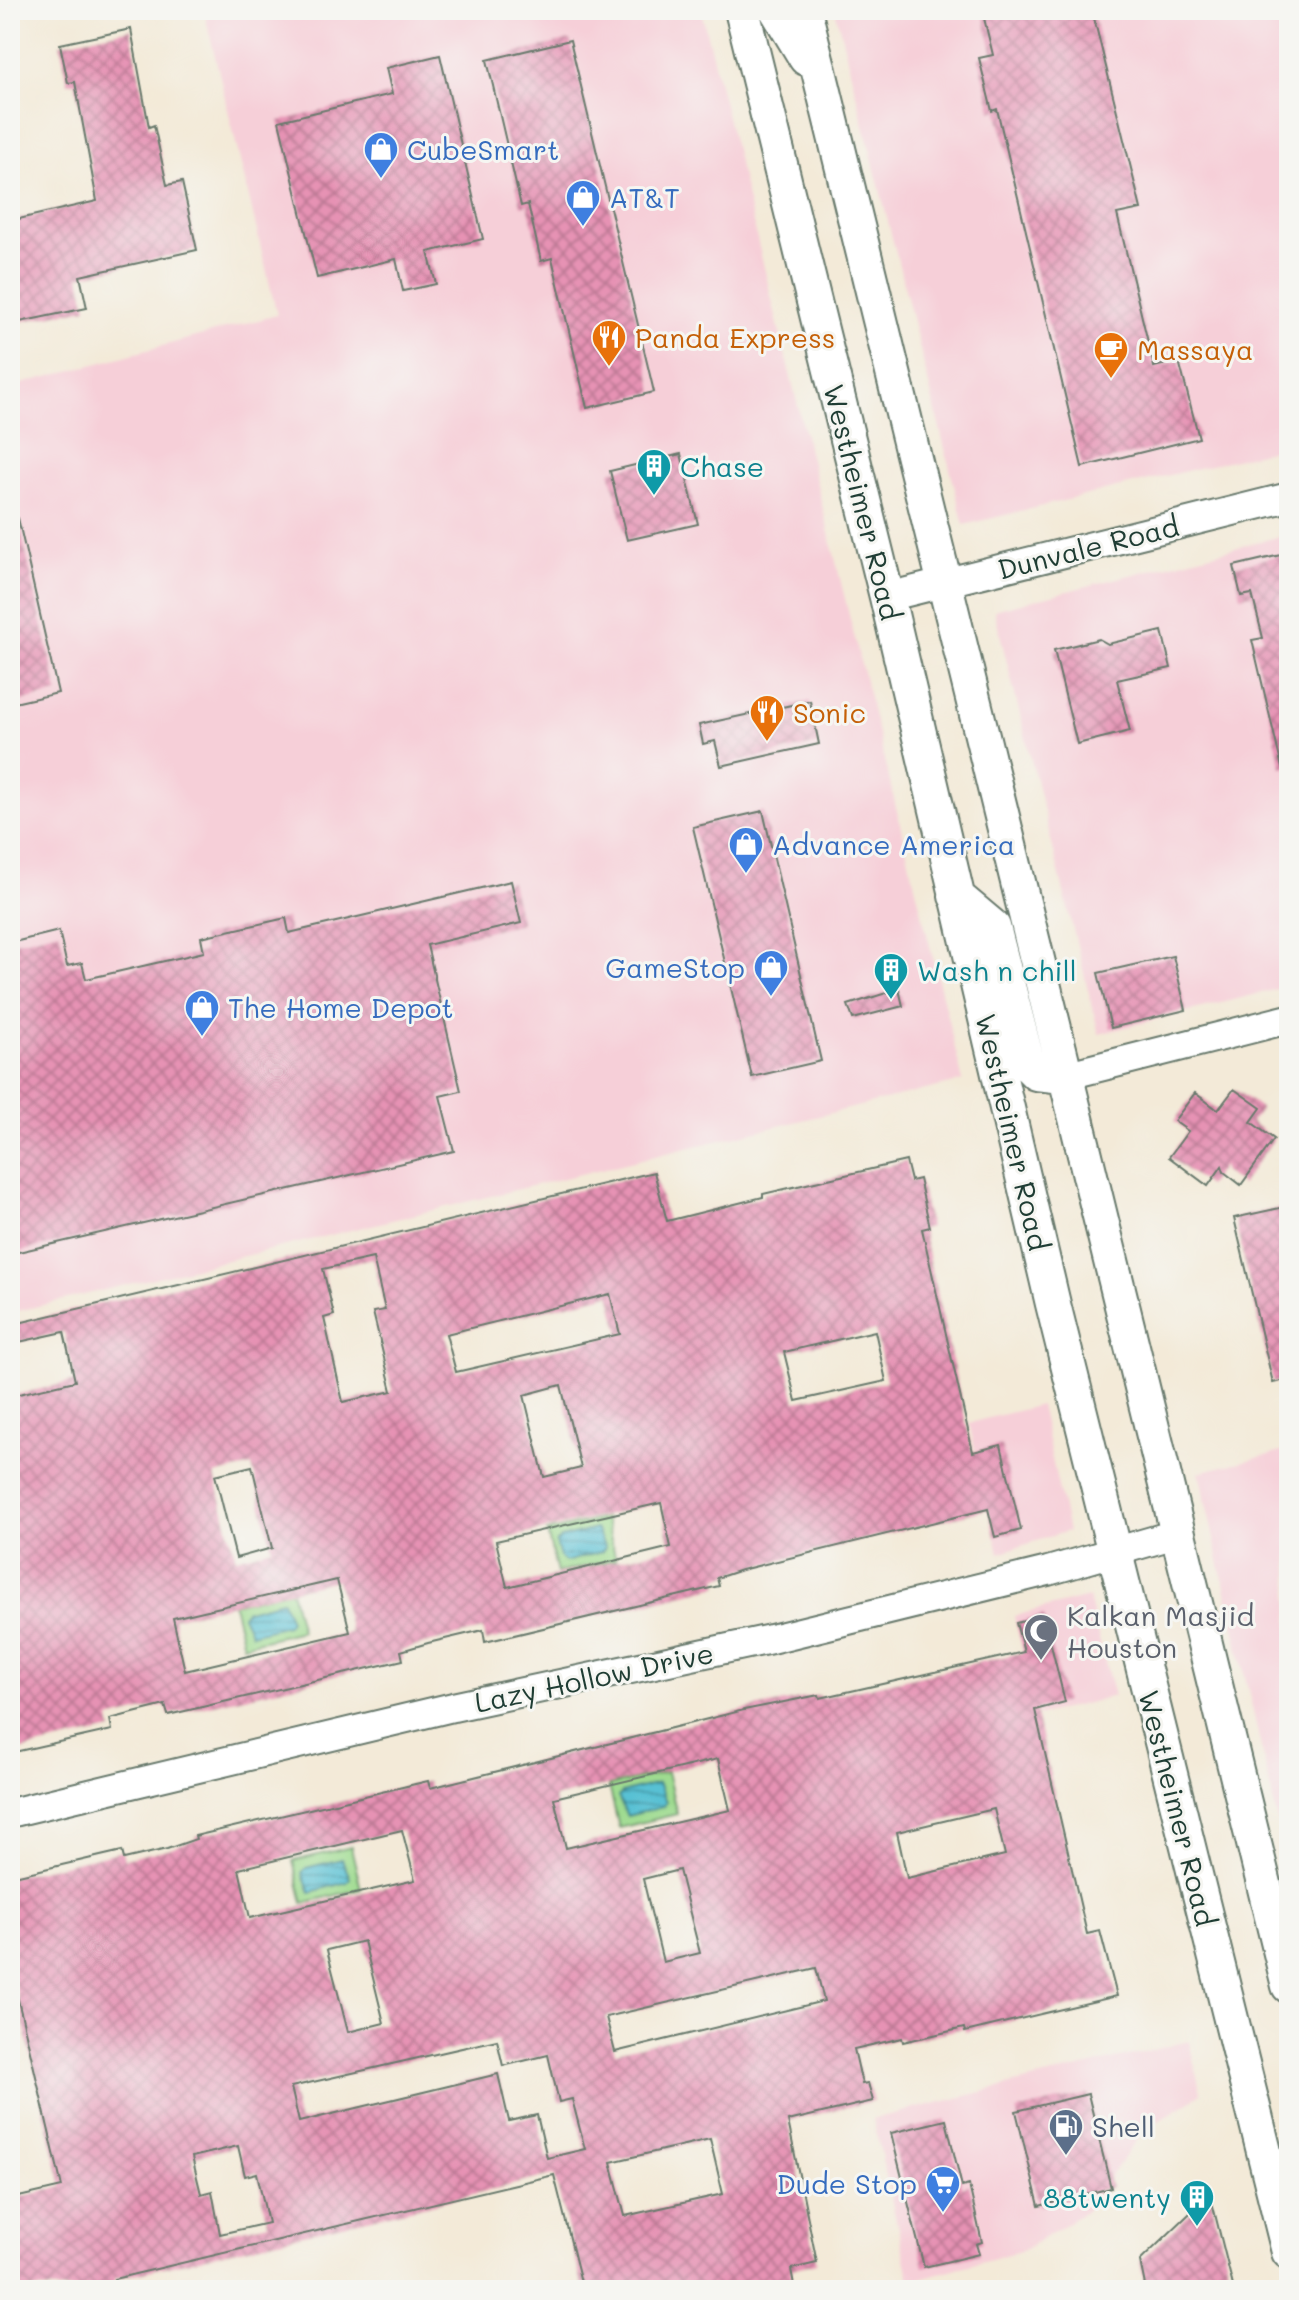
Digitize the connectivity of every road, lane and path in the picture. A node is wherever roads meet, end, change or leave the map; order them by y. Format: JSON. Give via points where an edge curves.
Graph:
{"nodes":[{"id":1,"x":742,"y":10,"type":"edge"},
{"id":2,"x":777,"y":10,"type":"edge"},
{"id":3,"x":804,"y":10,"type":"edge"},
{"id":4,"x":823,"y":86,"type":"junction"},
{"id":5,"x":1289,"y":497,"type":"edge"},
{"id":6,"x":947,"y":582,"type":"junction"},
{"id":7,"x":887,"y":597,"type":"junction"},
{"id":8,"x":956,"y":896,"type":"junction"},
{"id":9,"x":1289,"y":1019,"type":"edge"},
{"id":10,"x":1064,"y":1076,"type":"junction"},
{"id":11,"x":1176,"y":1534,"type":"junction"},
{"id":12,"x":1113,"y":1551,"type":"junction"},
{"id":13,"x":10,"y":1813,"type":"edge"},
{"id":14,"x":1289,"y":1986,"type":"edge"},
{"id":15,"x":1289,"y":2252,"type":"edge"}],
"edges":[{"from":1,"to":7,"type":"main road","name":"Westheimer Road"},
{"from":2,"to":4,"type":"main road"},
{"from":3,"to":4,"type":"main road"},
{"from":4,"to":6,"type":"main road"},
{"from":5,"to":6,"type":"street","name":"Dunvale Road"},
{"from":6,"to":7,"type":"street","name":"Dunvale Road"},
{"from":6,"to":10,"type":"main road"},
{"from":7,"to":8,"type":"main road","name":"Westheimer Road"},
{"from":8,"to":10,"type":"main road","via":[[993,927],[1028,1065],[1036,1073]]},
{"from":8,"to":12,"type":"main road","name":"Westheimer Road"},
{"from":9,"to":10,"type":"street"},
{"from":10,"to":11,"type":"main road"},
{"from":11,"to":12,"type":"street","name":"Lazy Hollow Drive"},
{"from":11,"to":14,"type":"main road"},
{"from":12,"to":13,"type":"street","name":"Lazy Hollow Drive","via":[[787,1635],[453,1707]]},
{"from":12,"to":15,"type":"main road","name":"Westheimer Road"}]}
